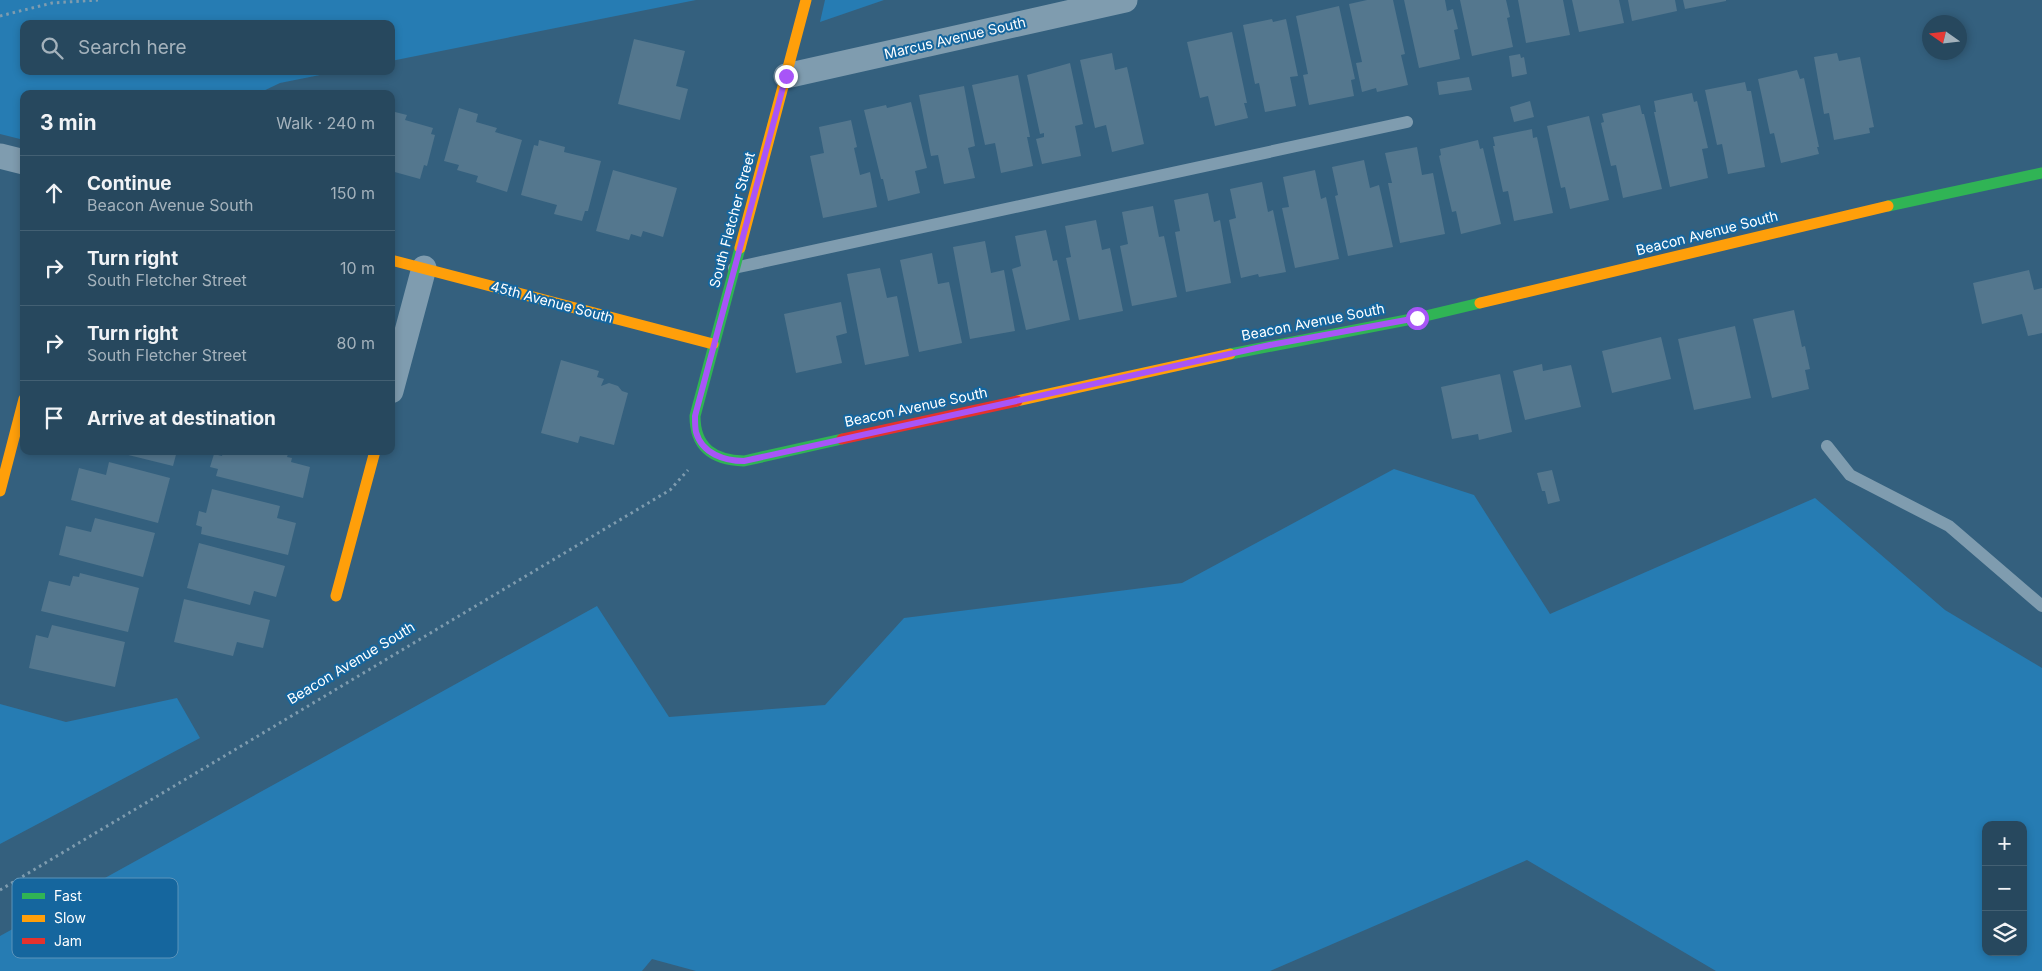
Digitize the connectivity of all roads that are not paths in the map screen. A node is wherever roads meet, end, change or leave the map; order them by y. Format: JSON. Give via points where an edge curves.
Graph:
{"nodes":[{"id":1,"x":806,"y":0,"type":"edge"},
{"id":2,"x":1125,"y":0,"type":"edge"},
{"id":3,"x":786,"y":76,"type":"junction"},
{"id":4,"x":1407,"y":122,"type":"dead end"},
{"id":5,"x":0,"y":156,"type":"edge"},
{"id":6,"x":20,"y":161,"type":"edge"},
{"id":7,"x":2042,"y":173,"type":"edge"},
{"id":8,"x":395,"y":261,"type":"edge"},
{"id":9,"x":424,"y":268,"type":"junction"},
{"id":10,"x":734,"y":268,"type":"junction"},
{"id":11,"x":713,"y":344,"type":"junction"},
{"id":12,"x":395,"y":376,"type":"edge"},
{"id":13,"x":20,"y":414,"type":"edge"},
{"id":14,"x":1827,"y":446,"type":"dead end"},
{"id":15,"x":705,"y":448,"type":"joint"},
{"id":16,"x":374,"y":455,"type":"edge"},
{"id":17,"x":0,"y":490,"type":"edge"},
{"id":18,"x":336,"y":596,"type":"dead end"},
{"id":19,"x":2042,"y":606,"type":"edge"}],
"edges":[{"from":1,"to":3,"type":"street","name":"South Fletcher Street"},
{"from":2,"to":3,"type":"street","name":"Marcus Avenue South"},
{"from":3,"to":10,"type":"street","name":"South Fletcher Street"},
{"from":4,"to":10,"type":"lane"},
{"from":5,"to":6,"type":"street"},
{"from":7,"to":15,"type":"street","name":"Beacon Avenue South","via":[[1834,218],[1417,318],[1270,345],[744,461],[720,458]]},
{"from":8,"to":9,"type":"street","name":"45th Avenue South"},
{"from":9,"to":11,"type":"street","name":"45th Avenue South"},
{"from":9,"to":12,"type":"street"},
{"from":10,"to":11,"type":"street","name":"South Fletcher Street"},
{"from":11,"to":15,"type":"street","name":"South Fletcher Street","via":[[695,416],[696,433]]},
{"from":13,"to":17,"type":"street"},
{"from":14,"to":19,"type":"lane","via":[[1850,475],[1949,526]]},
{"from":16,"to":18,"type":"street"}]}
